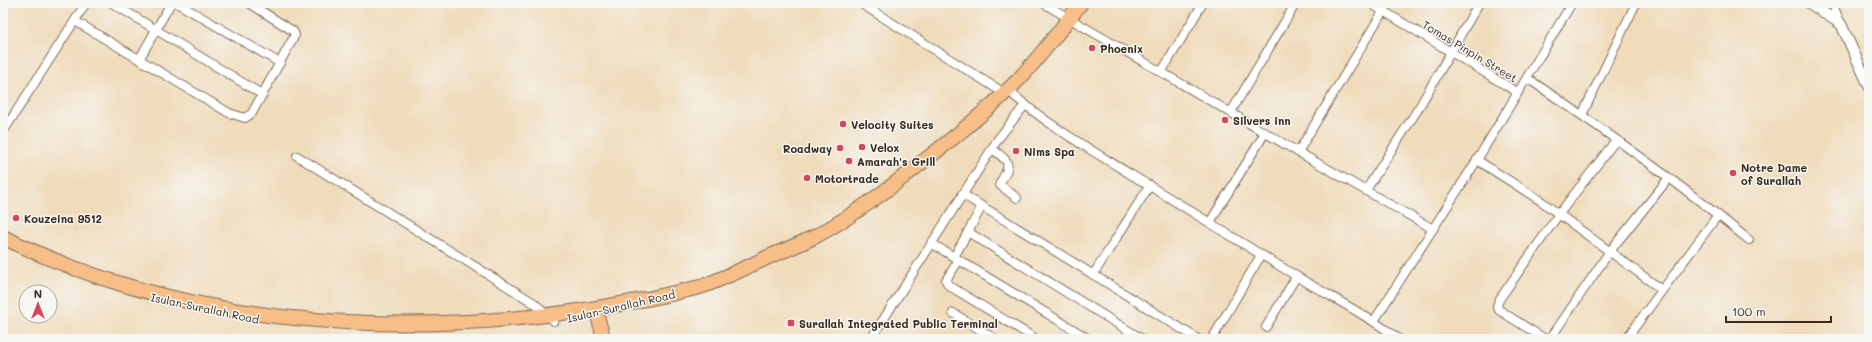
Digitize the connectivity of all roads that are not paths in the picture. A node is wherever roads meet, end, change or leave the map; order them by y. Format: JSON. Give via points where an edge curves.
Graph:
{"nodes":[{"id":1,"x":86,"y":3,"type":"edge"},
{"id":2,"x":112,"y":3,"type":"edge"},
{"id":3,"x":130,"y":3,"type":"edge"},
{"id":4,"x":171,"y":3,"type":"edge"},
{"id":5,"x":177,"y":3,"type":"edge"},
{"id":6,"x":249,"y":3,"type":"edge"},
{"id":7,"x":860,"y":3,"type":"edge"},
{"id":8,"x":1043,"y":3,"type":"edge"},
{"id":9,"x":1081,"y":3,"type":"edge"},
{"id":10,"x":1203,"y":3,"type":"edge"},
{"id":11,"x":1296,"y":3,"type":"edge"},
{"id":12,"x":1370,"y":3,"type":"edge"},
{"id":13,"x":1388,"y":3,"type":"edge"},
{"id":14,"x":1479,"y":3,"type":"edge"},
{"id":15,"x":1572,"y":3,"type":"edge"},
{"id":16,"x":1636,"y":3,"type":"edge"},
{"id":17,"x":1809,"y":3,"type":"edge"},
{"id":18,"x":1832,"y":3,"type":"edge"},
{"id":19,"x":125,"y":11,"type":"junction"},
{"id":20,"x":1384,"y":11,"type":"junction"},
{"id":21,"x":1070,"y":18,"type":"junction"},
{"id":22,"x":75,"y":21,"type":"junction"},
{"id":23,"x":1841,"y":24,"type":"junction"},
{"id":24,"x":156,"y":28,"type":"junction"},
{"id":25,"x":1451,"y":52,"type":"junction"},
{"id":26,"x":140,"y":58,"type":"junction"},
{"id":27,"x":280,"y":63,"type":"junction"},
{"id":28,"x":1162,"y":71,"type":"junction"},
{"id":29,"x":1527,"y":78,"type":"junction"},
{"id":30,"x":1869,"y":86,"type":"edge"},
{"id":31,"x":1006,"y":91,"type":"junction"},
{"id":32,"x":1517,"y":92,"type":"junction"},
{"id":33,"x":263,"y":94,"type":"junction"},
{"id":34,"x":1025,"y":105,"type":"junction"},
{"id":35,"x":1231,"y":112,"type":"junction"},
{"id":36,"x":1582,"y":115,"type":"junction"},
{"id":37,"x":3,"y":132,"type":"edge"},
{"id":38,"x":1265,"y":133,"type":"junction"},
{"id":39,"x":1616,"y":140,"type":"junction"},
{"id":40,"x":992,"y":149,"type":"junction"},
{"id":41,"x":1298,"y":152,"type":"junction"},
{"id":42,"x":297,"y":156,"type":"dead end"},
{"id":43,"x":1477,"y":160,"type":"junction"},
{"id":44,"x":1669,"y":178,"type":"junction"},
{"id":45,"x":1150,"y":186,"type":"junction"},
{"id":46,"x":1366,"y":190,"type":"junction"},
{"id":47,"x":962,"y":194,"type":"junction"},
{"id":48,"x":1017,"y":198,"type":"dead end"},
{"id":49,"x":982,"y":206,"type":"junction"},
{"id":50,"x":1559,"y":214,"type":"junction"},
{"id":51,"x":1718,"y":215,"type":"junction"},
{"id":52,"x":1210,"y":222,"type":"junction"},
{"id":53,"x":1434,"y":228,"type":"junction"},
{"id":54,"x":968,"y":232,"type":"junction"},
{"id":55,"x":3,"y":237,"type":"edge"},
{"id":56,"x":1749,"y":240,"type":"dead end"},
{"id":57,"x":931,"y":243,"type":"junction"},
{"id":58,"x":1610,"y":251,"type":"junction"},
{"id":59,"x":1261,"y":255,"type":"junction"},
{"id":60,"x":956,"y":259,"type":"junction"},
{"id":61,"x":1094,"y":276,"type":"junction"},
{"id":62,"x":1296,"y":276,"type":"junction"},
{"id":63,"x":1662,"y":290,"type":"junction"},
{"id":64,"x":953,"y":313,"type":"dead end"},
{"id":65,"x":597,"y":314,"type":"junction"},
{"id":66,"x":554,"y":321,"type":"junction"},
{"id":67,"x":1374,"y":321,"type":"junction"},
{"id":68,"x":1266,"y":327,"type":"dead end"},
{"id":69,"x":604,"y":339,"type":"edge"},
{"id":70,"x":871,"y":339,"type":"edge"},
{"id":71,"x":995,"y":339,"type":"edge"},
{"id":72,"x":1036,"y":339,"type":"edge"},
{"id":73,"x":1088,"y":339,"type":"edge"},
{"id":74,"x":1142,"y":339,"type":"edge"},
{"id":75,"x":1198,"y":339,"type":"edge"},
{"id":76,"x":1212,"y":339,"type":"edge"},
{"id":77,"x":1399,"y":339,"type":"edge"},
{"id":78,"x":1545,"y":339,"type":"edge"},
{"id":79,"x":1550,"y":339,"type":"edge"},
{"id":80,"x":1626,"y":339,"type":"edge"}],
"edges":[{"from":1,"to":22,"type":"street"},
{"from":2,"to":19,"type":"street"},
{"from":3,"to":19,"type":"street"},
{"from":4,"to":24,"type":"street"},
{"from":5,"to":27,"type":"street"},
{"from":6,"to":27,"type":"street","via":[[294,33],[295,39]]},
{"from":7,"to":31,"type":"street"},
{"from":8,"to":21,"type":"street"},
{"from":9,"to":21,"type":"highway","name":"Isulan-Surallah Road"},
{"from":10,"to":28,"type":"street"},
{"from":11,"to":35,"type":"street"},
{"from":12,"to":20,"type":"street","name":"Tomas Pinpin Street"},
{"from":13,"to":20,"type":"street"},
{"from":14,"to":25,"type":"street"},
{"from":15,"to":29,"type":"street"},
{"from":16,"to":36,"type":"street"},
{"from":17,"to":23,"type":"street"},
{"from":18,"to":23,"type":"street"},
{"from":19,"to":24,"type":"street"},
{"from":20,"to":25,"type":"street","name":"Tomas Pinpin Street"},
{"from":20,"to":41,"type":"street"},
{"from":21,"to":28,"type":"street"},
{"from":21,"to":31,"type":"highway","name":"Isulan-Surallah Road"},
{"from":22,"to":26,"type":"street"},
{"from":22,"to":37,"type":"street"},
{"from":23,"to":30,"type":"street"},
{"from":24,"to":26,"type":"street"},
{"from":24,"to":33,"type":"street"},
{"from":25,"to":32,"type":"street","name":"Tomas Pinpin Street"},
{"from":25,"to":46,"type":"street"},
{"from":26,"to":33,"type":"street","via":[[240,118],[249,117]]},
{"from":27,"to":33,"type":"street"},
{"from":28,"to":35,"type":"street"},
{"from":29,"to":32,"type":"street"},
{"from":29,"to":36,"type":"street"},
{"from":31,"to":34,"type":"street"},
{"from":31,"to":65,"type":"highway","name":"Isulan-Surallah Road","via":[[957,135],[886,191],[816,236],[702,286]]},
{"from":32,"to":43,"type":"street"},
{"from":34,"to":40,"type":"street"},
{"from":34,"to":45,"type":"street","via":[[1061,131]]},
{"from":35,"to":38,"type":"street"},
{"from":36,"to":39,"type":"street"},
{"from":38,"to":41,"type":"street"},
{"from":38,"to":52,"type":"street"},
{"from":39,"to":44,"type":"street"},
{"from":39,"to":50,"type":"street"},
{"from":40,"to":47,"type":"street"},
{"from":40,"to":48,"type":"street","via":[[1008,163],[1008,169],[1000,185]]},
{"from":41,"to":46,"type":"street"},
{"from":42,"to":66,"type":"street","via":[[534,303]]},
{"from":43,"to":50,"type":"street"},
{"from":43,"to":53,"type":"street"},
{"from":44,"to":51,"type":"street"},
{"from":44,"to":58,"type":"street"},
{"from":45,"to":52,"type":"street"},
{"from":45,"to":61,"type":"street"},
{"from":46,"to":53,"type":"street"},
{"from":47,"to":49,"type":"street"},
{"from":47,"to":57,"type":"street"},
{"from":49,"to":54,"type":"street"},
{"from":49,"to":61,"type":"street"},
{"from":50,"to":58,"type":"street"},
{"from":50,"to":78,"type":"street","via":[[1497,306],[1499,310]]},
{"from":51,"to":56,"type":"street"},
{"from":51,"to":63,"type":"street"},
{"from":52,"to":59,"type":"street"},
{"from":53,"to":67,"type":"street"},
{"from":54,"to":60,"type":"street"},
{"from":54,"to":74,"type":"street"},
{"from":55,"to":66,"type":"highway","name":"Isulan-Surallah Road","via":[[59,265],[111,285],[227,315],[364,332],[431,332]]},
{"from":57,"to":60,"type":"street"},
{"from":57,"to":70,"type":"street"},
{"from":58,"to":63,"type":"street"},
{"from":58,"to":79,"type":"street"},
{"from":59,"to":62,"type":"street"},
{"from":59,"to":76,"type":"street"},
{"from":60,"to":72,"type":"street","via":[[946,280],[948,285]]},
{"from":60,"to":73,"type":"street"},
{"from":61,"to":75,"type":"street"},
{"from":62,"to":67,"type":"street"},
{"from":62,"to":68,"type":"street"},
{"from":63,"to":80,"type":"street"},
{"from":64,"to":71,"type":"street"},
{"from":65,"to":66,"type":"highway","name":"Isulan-Surallah Road"},
{"from":65,"to":69,"type":"main road"},
{"from":67,"to":77,"type":"street"}]}
